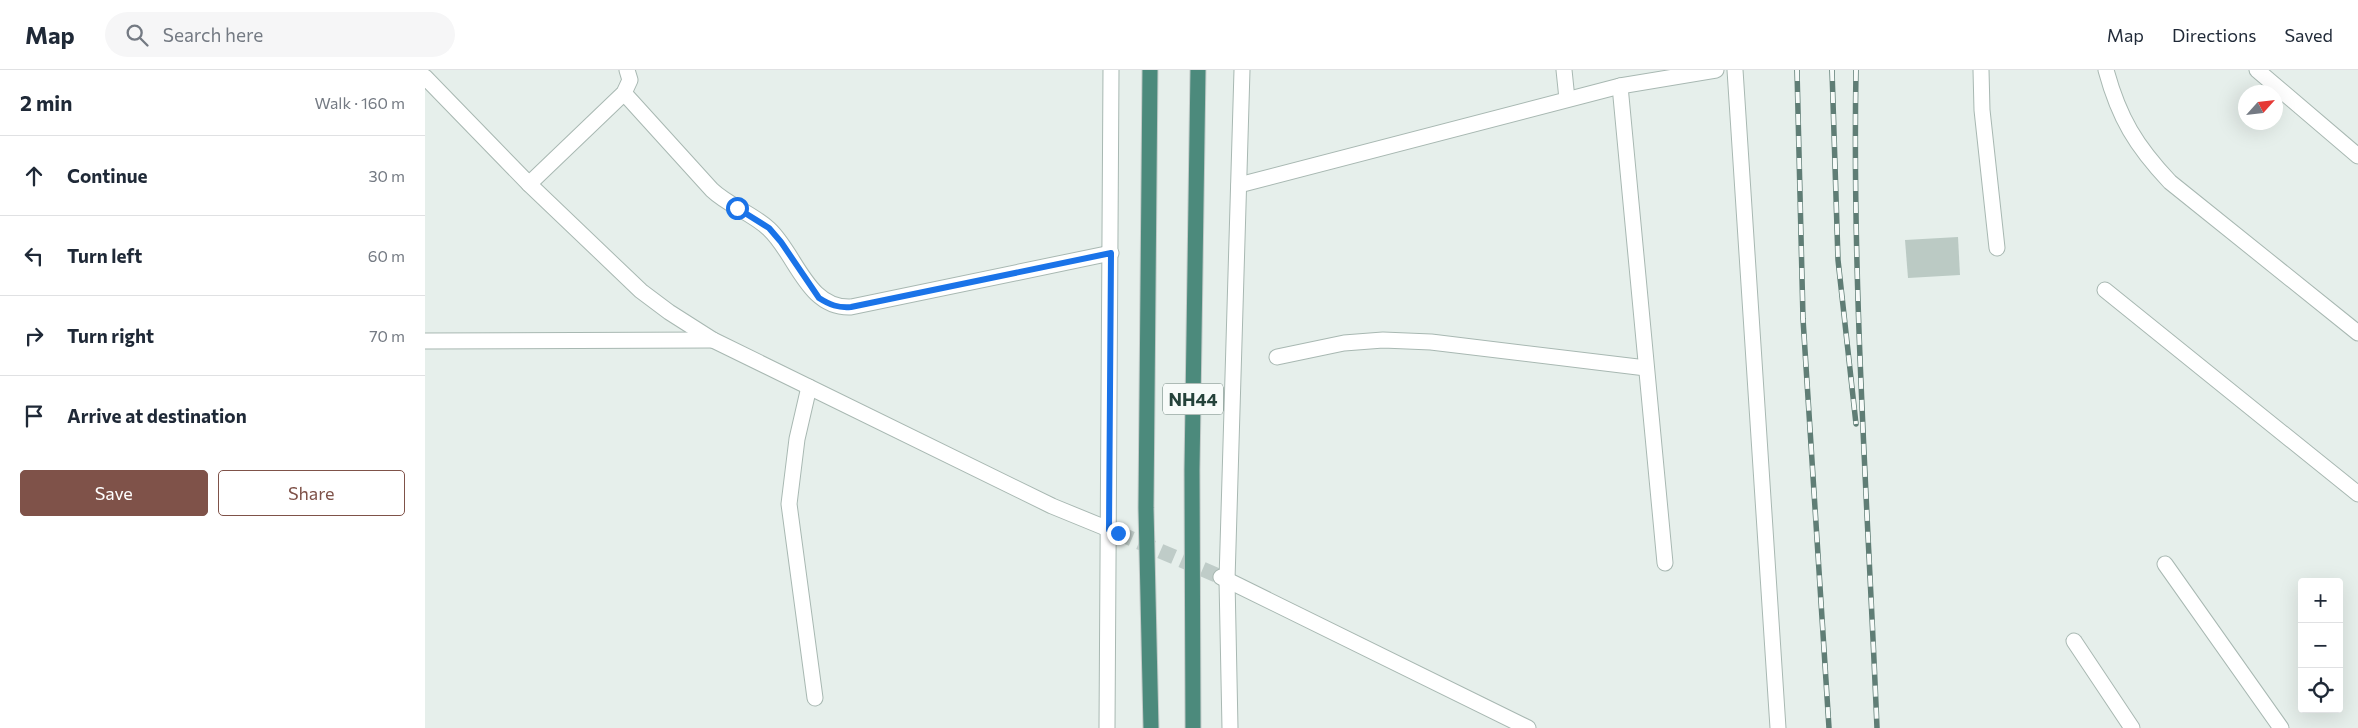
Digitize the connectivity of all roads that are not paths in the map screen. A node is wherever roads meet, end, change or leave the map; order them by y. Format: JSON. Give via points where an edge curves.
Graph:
{"nodes":[{"id":1,"x":627,"y":70,"type":"edge"},
{"id":2,"x":1111,"y":70,"type":"edge"},
{"id":3,"x":1150,"y":70,"type":"edge"},
{"id":4,"x":1198,"y":70,"type":"edge"},
{"id":5,"x":1241,"y":70,"type":"edge"},
{"id":6,"x":1564,"y":70,"type":"edge"},
{"id":7,"x":1717,"y":70,"type":"edge"},
{"id":8,"x":1735,"y":70,"type":"edge"},
{"id":9,"x":1981,"y":70,"type":"edge"},
{"id":10,"x":2107,"y":70,"type":"edge"},
{"id":11,"x":2257,"y":70,"type":"edge"},
{"id":12,"x":425,"y":77,"type":"edge"},
{"id":13,"x":1619,"y":86,"type":"junction"},
{"id":14,"x":624,"y":94,"type":"junction"},
{"id":15,"x":1567,"y":99,"type":"junction"},
{"id":16,"x":2358,"y":156,"type":"edge"},
{"id":17,"x":529,"y":184,"type":"junction"},
{"id":18,"x":1239,"y":185,"type":"junction"},
{"id":19,"x":1997,"y":248,"type":"dead end"},
{"id":20,"x":1111,"y":253,"type":"junction"},
{"id":21,"x":2105,"y":290,"type":"dead end"},
{"id":22,"x":2358,"y":333,"type":"edge"},
{"id":23,"x":713,"y":340,"type":"junction"},
{"id":24,"x":425,"y":341,"type":"edge"},
{"id":25,"x":1277,"y":357,"type":"dead end"},
{"id":26,"x":1646,"y":368,"type":"junction"},
{"id":27,"x":809,"y":387,"type":"junction"},
{"id":28,"x":2358,"y":494,"type":"edge"},
{"id":29,"x":1113,"y":532,"type":"junction"},
{"id":30,"x":1665,"y":563,"type":"dead end"},
{"id":31,"x":2165,"y":564,"type":"dead end"},
{"id":32,"x":1224,"y":579,"type":"junction"},
{"id":33,"x":2074,"y":641,"type":"dead end"},
{"id":34,"x":815,"y":698,"type":"dead end"},
{"id":35,"x":1107,"y":728,"type":"edge"},
{"id":36,"x":1151,"y":728,"type":"edge"},
{"id":37,"x":1193,"y":728,"type":"edge"},
{"id":38,"x":1230,"y":728,"type":"edge"},
{"id":39,"x":1528,"y":728,"type":"edge"},
{"id":40,"x":1778,"y":728,"type":"edge"},
{"id":41,"x":2132,"y":728,"type":"edge"},
{"id":42,"x":2281,"y":728,"type":"edge"}],
"edges":[{"from":1,"to":14,"type":"street","via":[[630,80]]},
{"from":2,"to":20,"type":"street"},
{"from":3,"to":36,"type":"highway","number":"NH44","via":[[1146,508]]},
{"from":4,"to":37,"type":"highway","number":"NH44","via":[[1192,470]]},
{"from":5,"to":18,"type":"street"},
{"from":6,"to":15,"type":"street"},
{"from":7,"to":13,"type":"street"},
{"from":8,"to":40,"type":"street"},
{"from":9,"to":19,"type":"street","via":[[1982,110]]},
{"from":10,"to":22,"type":"street","via":[[2126,126],[2147,157],[2170,182]]},
{"from":11,"to":16,"type":"street"},
{"from":12,"to":17,"type":"street"},
{"from":13,"to":15,"type":"street"},
{"from":13,"to":26,"type":"street"},
{"from":14,"to":17,"type":"street"},
{"from":14,"to":20,"type":"street","via":[[712,190],[769,228],[810,287],[828,304],[840,308]]},
{"from":15,"to":18,"type":"street"},
{"from":17,"to":23,"type":"street","via":[[641,291]]},
{"from":18,"to":32,"type":"street"},
{"from":20,"to":29,"type":"street"},
{"from":21,"to":28,"type":"street"},
{"from":23,"to":24,"type":"street"},
{"from":23,"to":27,"type":"street"},
{"from":25,"to":26,"type":"street","via":[[1344,343],[1383,340],[1431,342]]},
{"from":26,"to":30,"type":"street"},
{"from":27,"to":29,"type":"street"},
{"from":27,"to":34,"type":"street","via":[[797,439],[789,504]]},
{"from":29,"to":35,"type":"street"},
{"from":31,"to":42,"type":"street"},
{"from":32,"to":38,"type":"street"},
{"from":32,"to":39,"type":"street"},
{"from":33,"to":41,"type":"street"}]}
